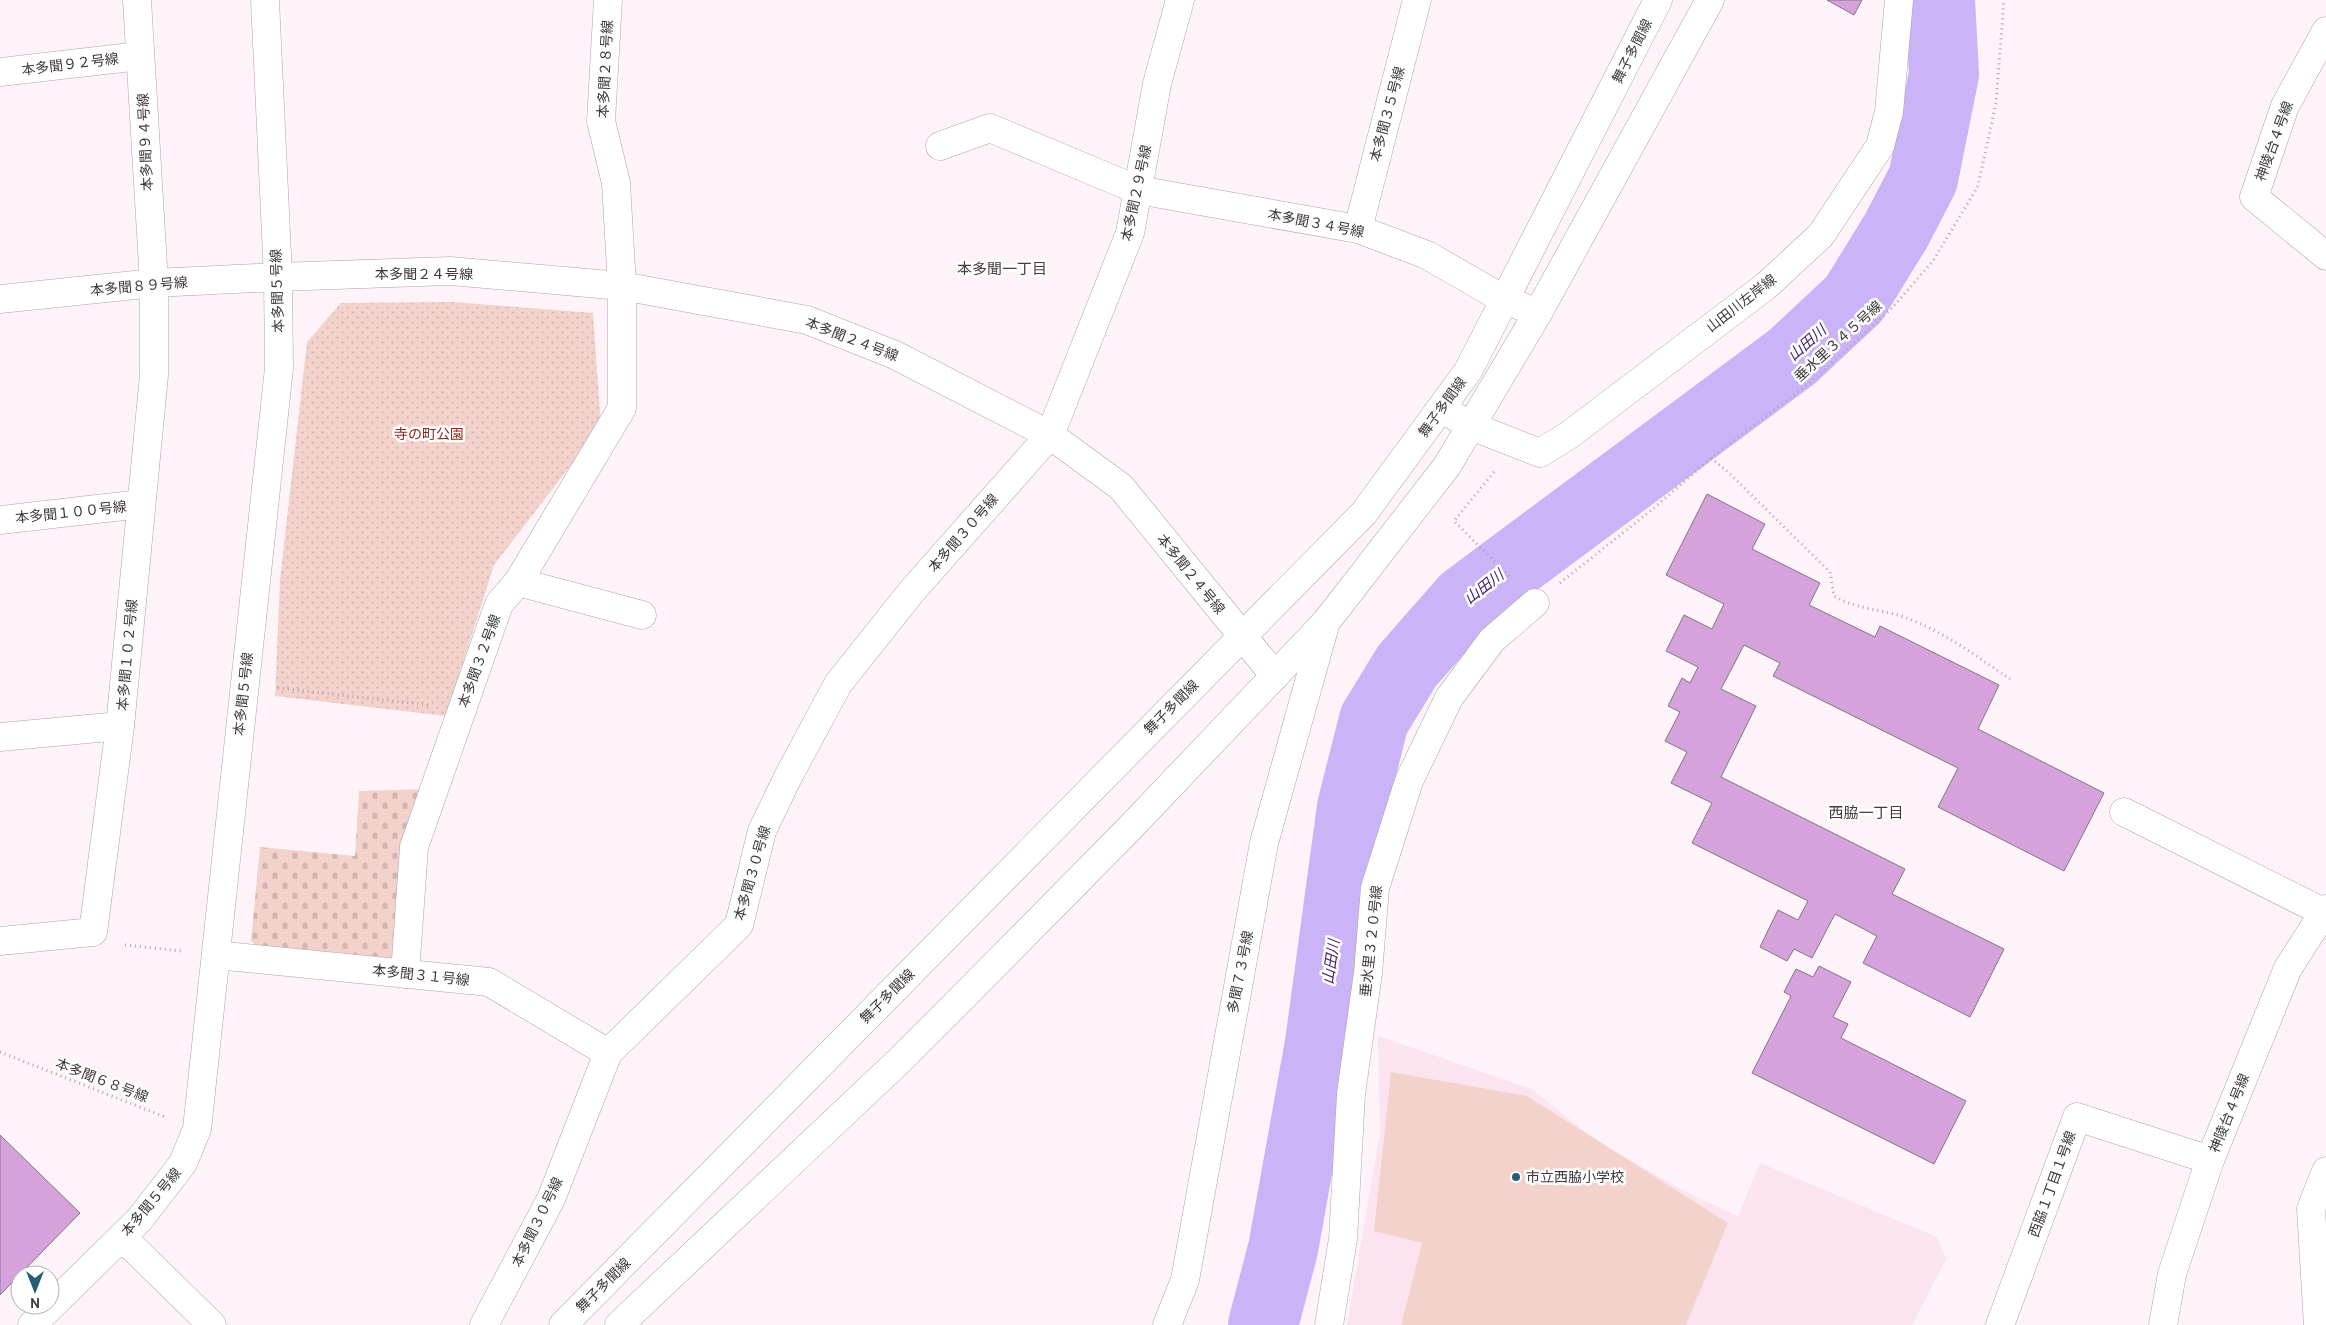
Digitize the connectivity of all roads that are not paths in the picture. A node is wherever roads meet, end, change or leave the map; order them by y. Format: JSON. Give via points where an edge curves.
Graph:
{"nodes":[{"id":1,"x":137,"y":0,"type":"edge"},
{"id":2,"x":265,"y":0,"type":"edge"},
{"id":3,"x":608,"y":0,"type":"edge"},
{"id":4,"x":1180,"y":0,"type":"edge"},
{"id":5,"x":1417,"y":0,"type":"edge"},
{"id":6,"x":1658,"y":0,"type":"edge"},
{"id":7,"x":1710,"y":0,"type":"edge"},
{"id":8,"x":1899,"y":0,"type":"edge"},
{"id":9,"x":2326,"y":30,"type":"edge"},
{"id":10,"x":140,"y":56,"type":"junction"},
{"id":11,"x":0,"y":72,"type":"edge"},
{"id":12,"x":940,"y":146,"type":"dead end"},
{"id":13,"x":1138,"y":190,"type":"junction"},
{"id":14,"x":1358,"y":229,"type":"junction"},
{"id":15,"x":2326,"y":256,"type":"edge"},
{"id":16,"x":278,"y":277,"type":"junction"},
{"id":17,"x":154,"y":283,"type":"junction"},
{"id":18,"x":622,"y":286,"type":"junction"},
{"id":19,"x":0,"y":300,"type":"edge"},
{"id":20,"x":1505,"y":300,"type":"junction"},
{"id":21,"x":1538,"y":313,"type":"junction"},
{"id":22,"x":1441,"y":408,"type":"junction"},
{"id":23,"x":1471,"y":426,"type":"junction"},
{"id":24,"x":1050,"y":435,"type":"junction"},
{"id":25,"x":141,"y":504,"type":"junction"},
{"id":26,"x":0,"y":520,"type":"edge"},
{"id":27,"x":518,"y":582,"type":"junction"},
{"id":28,"x":1535,"y":603,"type":"road end"},
{"id":29,"x":642,"y":614,"type":"dead end"},
{"id":30,"x":1326,"y":622,"type":"junction"},
{"id":31,"x":1241,"y":635,"type":"junction"},
{"id":32,"x":1275,"y":676,"type":"junction"},
{"id":33,"x":120,"y":726,"type":"junction"},
{"id":34,"x":0,"y":738,"type":"edge"},
{"id":35,"x":2124,"y":812,"type":"dead end"},
{"id":36,"x":2325,"y":910,"type":"edge"},
{"id":37,"x":0,"y":941,"type":"edge"},
{"id":38,"x":216,"y":955,"type":"junction"},
{"id":39,"x":404,"y":974,"type":"junction"},
{"id":40,"x":608,"y":1053,"type":"junction"},
{"id":41,"x":2210,"y":1160,"type":"junction"},
{"id":42,"x":2326,"y":1171,"type":"edge"},
{"id":43,"x":122,"y":1237,"type":"junction"},
{"id":44,"x":32,"y":1325,"type":"edge"},
{"id":45,"x":212,"y":1325,"type":"edge"},
{"id":46,"x":484,"y":1325,"type":"edge"},
{"id":47,"x":563,"y":1325,"type":"edge"},
{"id":48,"x":619,"y":1325,"type":"edge"},
{"id":49,"x":1167,"y":1325,"type":"edge"},
{"id":50,"x":1329,"y":1325,"type":"edge"},
{"id":51,"x":2000,"y":1325,"type":"edge"},
{"id":52,"x":2163,"y":1325,"type":"edge"},
{"id":53,"x":2318,"y":1325,"type":"edge"}],
"edges":[{"from":1,"to":10,"type":"street","name":"本多聞９４号線"},
{"from":2,"to":16,"type":"street","name":"本多聞５号線"},
{"from":3,"to":18,"type":"street","name":"本多聞２８号線","via":[[601,121],[616,183]]},
{"from":4,"to":13,"type":"street","name":"本多聞２９号線","via":[[1157,84]]},
{"from":5,"to":14,"type":"street","name":"本多聞３５号線"},
{"from":6,"to":20,"type":"street","name":"舞子多聞線"},
{"from":7,"to":21,"type":"street"},
{"from":8,"to":23,"type":"street","name":"山田川左岸線","via":[[1889,112],[1880,146],[1821,235],[1766,286],[1569,435],[1540,453]]},
{"from":9,"to":15,"type":"street","name":"神陵台４号線","via":[[2285,106],[2254,197]]},
{"from":10,"to":11,"type":"street","name":"本多聞９２号線"},
{"from":10,"to":17,"type":"street","name":"本多聞９４号線"},
{"from":12,"to":13,"type":"street","name":"本多聞３４号線","via":[[990,128]]},
{"from":13,"to":14,"type":"street","name":"本多聞３４号線"},
{"from":13,"to":24,"type":"street","name":"本多聞２９号線","via":[[1130,233]]},
{"from":14,"to":20,"type":"street","name":"本多聞３４号線","via":[[1427,255]]},
{"from":16,"to":17,"type":"street","name":"本多聞８９号線"},
{"from":16,"to":18,"type":"street","name":"本多聞２４号線","via":[[450,271]]},
{"from":16,"to":38,"type":"street","name":"本多聞５号線","via":[[279,368]]},
{"from":17,"to":19,"type":"street","name":"本多聞８９号線"},
{"from":17,"to":25,"type":"street","name":"本多聞１０２号線","via":[[154,375]]},
{"from":18,"to":24,"type":"street","name":"本多聞２４号線","via":[[807,320],[895,355]]},
{"from":18,"to":27,"type":"street","name":"本多聞３２号線","via":[[622,408]]},
{"from":20,"to":21,"type":"street","name":"本多聞３４号線"},
{"from":20,"to":22,"type":"street","name":"舞子多聞線","via":[[1468,371]]},
{"from":21,"to":23,"type":"street"},
{"from":22,"to":23,"type":"street","name":"山田川左岸線"},
{"from":22,"to":31,"type":"street","name":"舞子多聞線","via":[[1364,513]]},
{"from":23,"to":30,"type":"street","via":[[1447,466]]},
{"from":24,"to":31,"type":"street","name":"本多聞２４号線","via":[[1121,487]]},
{"from":24,"to":40,"type":"street","name":"本多聞３０号線","via":[[912,591],[838,684],[762,830],[739,925]]},
{"from":25,"to":26,"type":"street","name":"本多聞１００号線"},
{"from":25,"to":33,"type":"street","name":"本多聞１０２号線"},
{"from":27,"to":29,"type":"street"},
{"from":27,"to":39,"type":"street","name":"本多聞３２号線","via":[[499,604],[414,847]]},
{"from":28,"to":50,"type":"street","name":"垂水里３２０号線","via":[[1492,640],[1450,698],[1409,781],[1375,888],[1368,973],[1351,1094],[1343,1239]]},
{"from":30,"to":32,"type":"street"},
{"from":30,"to":49,"type":"street","name":"多聞７３号線","via":[[1264,843],[1185,1280]]},
{"from":31,"to":32,"type":"street","name":"本多聞２４号線"},
{"from":31,"to":47,"type":"street","name":"舞子多聞線"},
{"from":32,"to":48,"type":"street","via":[[900,1060]]},
{"from":33,"to":34,"type":"street"},
{"from":33,"to":37,"type":"street","name":"本多聞１０２号線","via":[[93,932]]},
{"from":35,"to":36,"type":"street","name":"神陵台４号線"},
{"from":36,"to":41,"type":"street","name":"神陵台４号線","via":[[2288,968]]},
{"from":38,"to":39,"type":"street","name":"本多聞３１号線"},
{"from":38,"to":43,"type":"street","name":"本多聞５号線","via":[[197,1129],[183,1163]]},
{"from":39,"to":40,"type":"street","name":"本多聞３１号線","via":[[489,982]]},
{"from":40,"to":46,"type":"street","name":"本多聞３０号線","via":[[550,1199]]},
{"from":41,"to":51,"type":"street","name":"西脇１丁目１号線","via":[[2077,1118]]},
{"from":41,"to":52,"type":"street","name":"神陵台４号線","via":[[2172,1274]]},
{"from":42,"to":53,"type":"street","via":[[2311,1209]]},
{"from":43,"to":44,"type":"street","name":"本多聞５号線"},
{"from":43,"to":45,"type":"street"}]}
